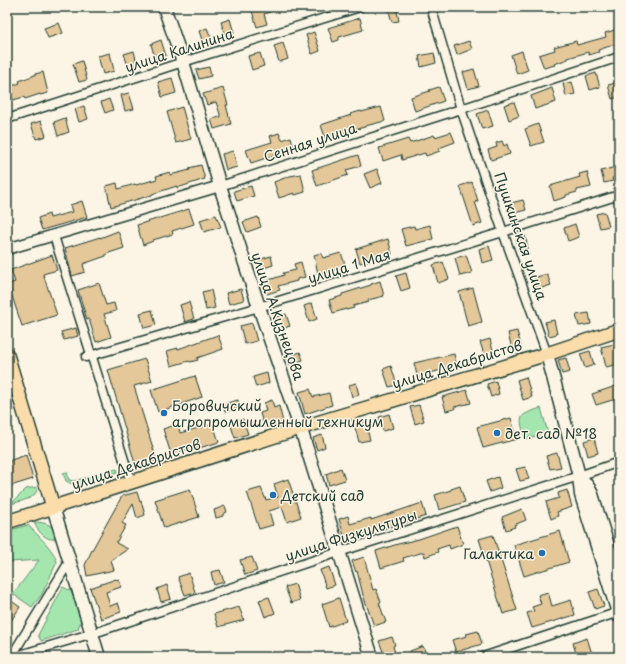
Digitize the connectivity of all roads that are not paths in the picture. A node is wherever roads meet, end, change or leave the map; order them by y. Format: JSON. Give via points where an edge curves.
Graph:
{"nodes":[{"id":1,"x":164,"y":7,"type":"edge"},
{"id":2,"x":360,"y":7,"type":"edge"},
{"id":3,"x":431,"y":7,"type":"edge"},
{"id":4,"x":619,"y":57,"type":"edge"},
{"id":5,"x":183,"y":62,"type":"junction"},
{"id":6,"x":461,"y":109,"type":"junction"},
{"id":7,"x":7,"y":119,"type":"edge"},
{"id":8,"x":220,"y":186,"type":"junction"},
{"id":9,"x":619,"y":195,"type":"edge"},
{"id":10,"x":503,"y":232,"type":"junction"},
{"id":11,"x":54,"y":236,"type":"junction"},
{"id":12,"x":7,"y":249,"type":"edge"},
{"id":13,"x":259,"y":307,"type":"junction"},
{"id":14,"x":619,"y":330,"type":"edge"},
{"id":15,"x":547,"y":354,"type":"junction"},
{"id":16,"x":7,"y":355,"type":"edge"},
{"id":17,"x":88,"y":356,"type":"junction"},
{"id":18,"x":300,"y":428,"type":"junction"},
{"id":19,"x":619,"y":462,"type":"edge"},
{"id":20,"x":580,"y":476,"type":"junction"},
{"id":21,"x":131,"y":482,"type":"junction"},
{"id":22,"x":53,"y":507,"type":"junction"},
{"id":23,"x":7,"y":522,"type":"edge"},
{"id":24,"x":339,"y":552,"type":"junction"},
{"id":25,"x":70,"y":562,"type":"junction"},
{"id":26,"x":619,"y":581,"type":"edge"},
{"id":27,"x":619,"y":614,"type":"edge"},
{"id":28,"x":92,"y":633,"type":"junction"},
{"id":29,"x":12,"y":657,"type":"edge"},
{"id":30,"x":99,"y":657,"type":"edge"},
{"id":31,"x":372,"y":657,"type":"edge"},
{"id":32,"x":483,"y":657,"type":"edge"}],
"edges":[{"from":1,"to":5,"type":"main road","name":"улица А.Кузнецова"},
{"from":2,"to":5,"type":"street","name":"улица Калинина"},
{"from":3,"to":6,"type":"street","name":"Пушкинская улица"},
{"from":4,"to":6,"type":"street","name":"Сенная улица"},
{"from":5,"to":7,"type":"street","name":"улица Калинина"},
{"from":5,"to":8,"type":"main road","name":"улица А.Кузнецова"},
{"from":6,"to":8,"type":"street","name":"Сенная улица"},
{"from":6,"to":10,"type":"street","name":"Пушкинская улица"},
{"from":8,"to":11,"type":"street","name":"Сенная улица"},
{"from":8,"to":13,"type":"main road","name":"улица А.Кузнецова"},
{"from":9,"to":10,"type":"street","name":"улица 1 Мая"},
{"from":10,"to":13,"type":"street","name":"улица 1 Мая"},
{"from":10,"to":15,"type":"street","name":"Пушкинская улица"},
{"from":11,"to":12,"type":"street","name":"Сенная улица"},
{"from":11,"to":17,"type":"street"},
{"from":13,"to":17,"type":"street","name":"улица 1 Мая"},
{"from":13,"to":18,"type":"main road","name":"улица А.Кузнецова"},
{"from":14,"to":15,"type":"main road","name":"улица Декабристов"},
{"from":15,"to":18,"type":"main road","name":"улица Декабристов"},
{"from":15,"to":20,"type":"main road","name":"Пушкинская улица"},
{"from":16,"to":22,"type":"main road"},
{"from":17,"to":21,"type":"street"},
{"from":18,"to":21,"type":"main road","name":"улица Декабристов"},
{"from":18,"to":24,"type":"main road","name":"улица А.Кузнецова"},
{"from":19,"to":20,"type":"street","name":"улица Физкультуры"},
{"from":20,"to":24,"type":"street","name":"улица Физкультуры"},
{"from":20,"to":26,"type":"main road","name":"Пушкинская улица","via":[[591,491]]},
{"from":20,"to":27,"type":"main road","name":"Пушкинская улица","via":[[581,495]]},
{"from":21,"to":22,"type":"main road","name":"улица Декабристов"},
{"from":22,"to":23,"type":"main road","name":"улица Декабристов"},
{"from":22,"to":25,"type":"main road"},
{"from":24,"to":28,"type":"street","name":"улица Физкультуры"},
{"from":24,"to":31,"type":"main road","name":"улица А.Кузнецова"},
{"from":25,"to":28,"type":"main road"},
{"from":25,"to":29,"type":"street"},
{"from":27,"to":32,"type":"street"},
{"from":28,"to":29,"type":"street","name":"улица Физкультуры"},
{"from":28,"to":30,"type":"main road"}]}
